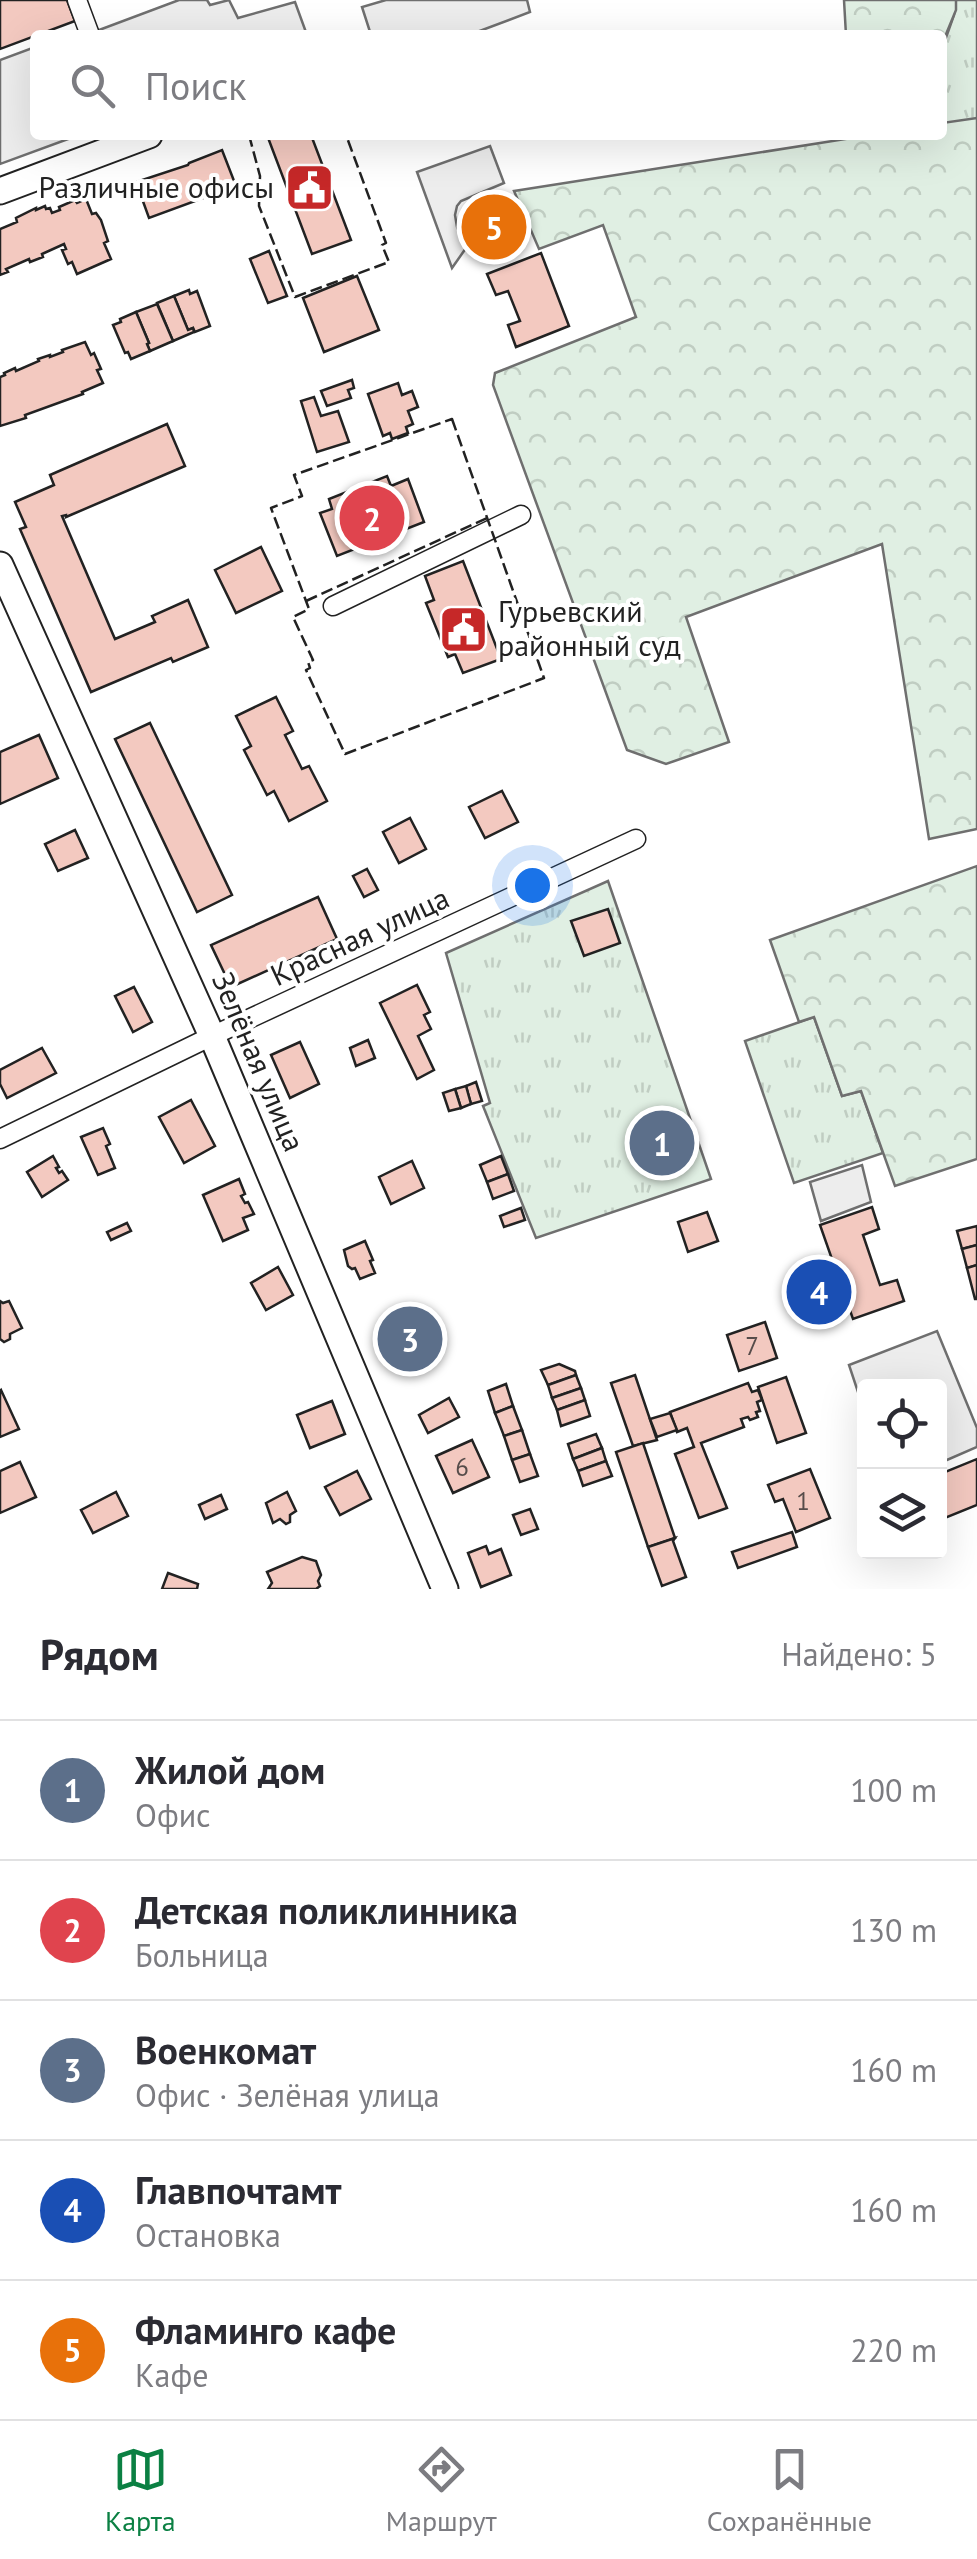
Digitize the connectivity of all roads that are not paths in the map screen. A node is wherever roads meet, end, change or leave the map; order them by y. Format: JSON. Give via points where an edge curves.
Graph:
{"nodes":[{"id":1,"x":77,"y":0,"type":"edge"},
{"id":2,"x":88,"y":30,"type":"edge"},
{"id":3,"x":135,"y":140,"type":"edge"},
{"id":4,"x":0,"y":190,"type":"edge"},
{"id":5,"x":521,"y":516,"type":"dead end"},
{"id":6,"x":0,"y":565,"type":"edge"},
{"id":7,"x":334,"y":606,"type":"dead end"},
{"id":8,"x":636,"y":839,"type":"dead end"},
{"id":9,"x":212,"y":1036,"type":"junction"},
{"id":10,"x":0,"y":1139,"type":"edge"},
{"id":11,"x":445,"y":1589,"type":"edge"}],
"edges":[{"from":1,"to":2,"type":"street"},
{"from":3,"to":4,"type":"street"},
{"from":5,"to":7,"type":"street"},
{"from":6,"to":9,"type":"street","name":"Зелёная улица"},
{"from":8,"to":9,"type":"street","name":"Красная улица"},
{"from":9,"to":10,"type":"street","name":"Красная улица"},
{"from":9,"to":11,"type":"street","name":"Зелёная улица"}]}
